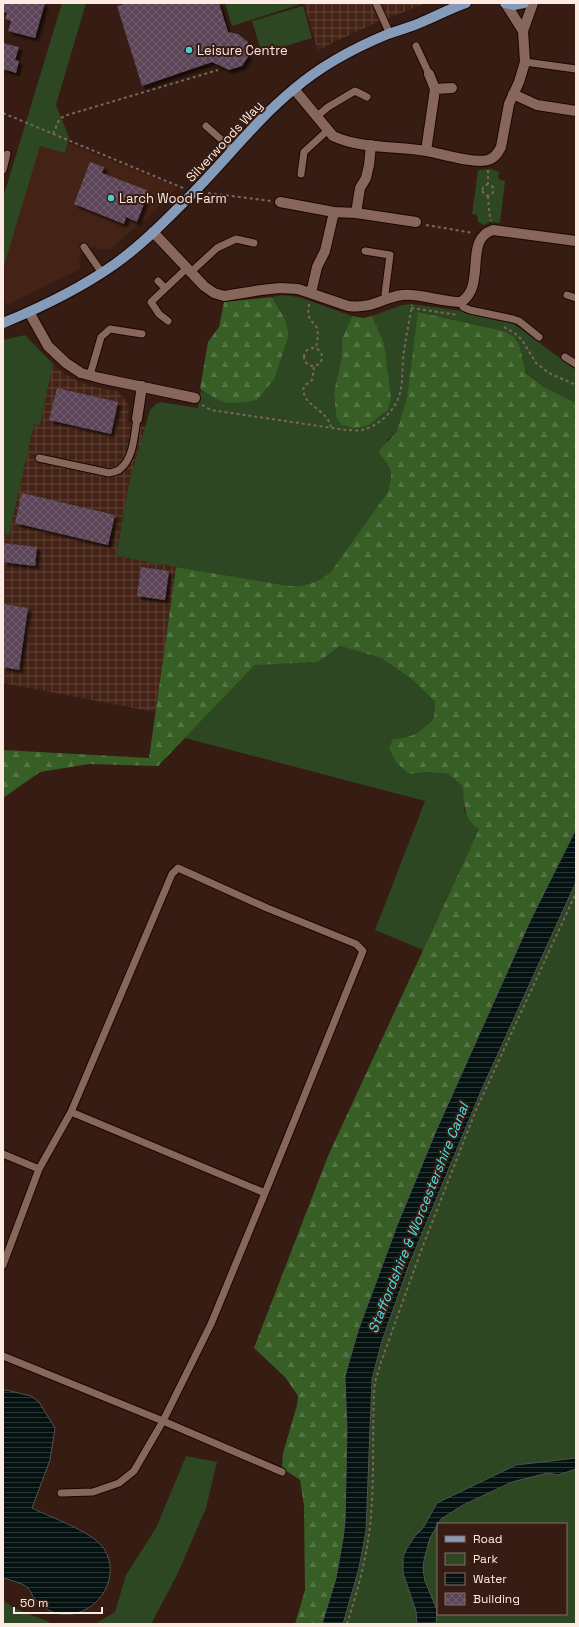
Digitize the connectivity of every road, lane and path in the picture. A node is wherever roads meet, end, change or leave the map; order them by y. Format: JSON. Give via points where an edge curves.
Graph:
{"nodes":[{"id":1,"x":376,"y":3,"type":"edge"},
{"id":2,"x":466,"y":3,"type":"edge"},
{"id":3,"x":506,"y":3,"type":"edge"},
{"id":4,"x":524,"y":3,"type":"edge"},
{"id":5,"x":534,"y":3,"type":"edge"},
{"id":6,"x":455,"y":5,"type":"edge"},
{"id":7,"x":523,"y":31,"type":"junction"},
{"id":8,"x":390,"y":34,"type":"junction"},
{"id":9,"x":416,"y":46,"type":"dead end"},
{"id":10,"x":525,"y":62,"type":"junction"},
{"id":11,"x":576,"y":69,"type":"edge"},
{"id":12,"x":218,"y":70,"type":"dead end"},
{"id":13,"x":429,"y":74,"type":"joint"},
{"id":14,"x":452,"y":88,"type":"dead end"},
{"id":15,"x":294,"y":89,"type":"junction"},
{"id":16,"x":435,"y":89,"type":"junction"},
{"id":17,"x":513,"y":94,"type":"junction"},
{"id":18,"x":367,"y":97,"type":"dead end"},
{"id":19,"x":576,"y":111,"type":"edge"},
{"id":20,"x":3,"y":113,"type":"edge"},
{"id":21,"x":316,"y":117,"type":"junction"},
{"id":22,"x":206,"y":126,"type":"dead end"},
{"id":23,"x":328,"y":130,"type":"junction"},
{"id":24,"x":53,"y":134,"type":"junction"},
{"id":25,"x":371,"y":145,"type":"junction"},
{"id":26,"x":233,"y":150,"type":"junction"},
{"id":27,"x":426,"y":151,"type":"junction"},
{"id":28,"x":7,"y":154,"type":"dead end"},
{"id":29,"x":486,"y":160,"type":"junction"},
{"id":30,"x":3,"y":170,"type":"edge"},
{"id":31,"x":301,"y":174,"type":"dead end"},
{"id":32,"x":488,"y":184,"type":"junction"},
{"id":33,"x":191,"y":195,"type":"junction"},
{"id":34,"x":488,"y":196,"type":"junction"},
{"id":35,"x":280,"y":202,"type":"joint"},
{"id":36,"x":334,"y":212,"type":"junction"},
{"id":37,"x":356,"y":213,"type":"junction"},
{"id":38,"x":416,"y":222,"type":"joint"},
{"id":39,"x":153,"y":232,"type":"junction"},
{"id":40,"x":489,"y":232,"type":"junction"},
{"id":41,"x":576,"y":241,"type":"edge"},
{"id":42,"x":254,"y":243,"type":"dead end"},
{"id":43,"x":84,"y":247,"type":"dead end"},
{"id":44,"x":365,"y":251,"type":"dead end"},
{"id":45,"x":189,"y":270,"type":"junction"},
{"id":46,"x":102,"y":273,"type":"junction"},
{"id":47,"x":158,"y":280,"type":"dead end"},
{"id":48,"x":165,"y":288,"type":"junction"},
{"id":49,"x":311,"y":293,"type":"junction"},
{"id":50,"x":566,"y":295,"type":"dead end"},
{"id":51,"x":413,"y":296,"type":"junction"},
{"id":52,"x":576,"y":298,"type":"edge"},
{"id":53,"x":387,"y":300,"type":"junction"},
{"id":54,"x":461,"y":302,"type":"junction"},
{"id":55,"x":411,"y":308,"type":"junction"},
{"id":56,"x":29,"y":312,"type":"junction"},
{"id":57,"x":462,"y":316,"type":"dead end"},
{"id":58,"x":168,"y":321,"type":"dead end"},
{"id":59,"x":3,"y":322,"type":"edge"},
{"id":60,"x":503,"y":327,"type":"dead end"},
{"id":61,"x":142,"y":334,"type":"dead end"},
{"id":62,"x":539,"y":337,"type":"dead end"},
{"id":63,"x":316,"y":349,"type":"junction"},
{"id":64,"x":565,"y":357,"type":"dead end"},
{"id":65,"x":576,"y":364,"type":"edge"},
{"id":66,"x":314,"y":367,"type":"junction"},
{"id":67,"x":90,"y":375,"type":"junction"},
{"id":68,"x":576,"y":385,"type":"edge"},
{"id":69,"x":142,"y":386,"type":"junction"},
{"id":70,"x":195,"y":398,"type":"joint"},
{"id":71,"x":137,"y":419,"type":"joint"},
{"id":72,"x":331,"y":427,"type":"junction"},
{"id":73,"x":39,"y":458,"type":"dead end"},
{"id":74,"x":576,"y":894,"type":"edge"},
{"id":75,"x":71,"y":1112,"type":"junction"},
{"id":76,"x":3,"y":1154,"type":"edge"},
{"id":77,"x":39,"y":1169,"type":"junction"},
{"id":78,"x":266,"y":1193,"type":"junction"},
{"id":79,"x":3,"y":1266,"type":"edge"},
{"id":80,"x":3,"y":1356,"type":"edge"},
{"id":81,"x":162,"y":1421,"type":"junction"},
{"id":82,"x":282,"y":1472,"type":"dead end"},
{"id":83,"x":61,"y":1493,"type":"dead end"},
{"id":84,"x":346,"y":1624,"type":"edge"}],
"edges":[{"from":1,"to":8,"type":"lane"},
{"from":2,"to":6,"type":"main road","name":"Silverwoods Way"},
{"from":3,"to":4,"type":"main road"},
{"from":3,"to":7,"type":"street"},
{"from":5,"to":7,"type":"street"},
{"from":6,"to":8,"type":"main road","name":"Silverwoods Way","via":[[422,22]]},
{"from":7,"to":10,"type":"street"},
{"from":8,"to":15,"type":"main road","name":"Silverwoods Way","via":[[340,57]]},
{"from":9,"to":13,"type":"lane"},
{"from":10,"to":11,"type":"lane"},
{"from":10,"to":17,"type":"street"},
{"from":12,"to":24,"type":"path","via":[[64,116],[59,120]]},
{"from":13,"to":16,"type":"street"},
{"from":14,"to":16,"type":"street"},
{"from":15,"to":21,"type":"street"},
{"from":15,"to":26,"type":"main road","name":"Silverwoods Way","via":[[266,114]]},
{"from":16,"to":27,"type":"street"},
{"from":17,"to":19,"type":"street","via":[[537,105]]},
{"from":17,"to":29,"type":"street","via":[[506,114],[500,147],[494,158]]},
{"from":18,"to":21,"type":"lane","via":[[355,92]]},
{"from":20,"to":24,"type":"path"},
{"from":21,"to":23,"type":"street"},
{"from":22,"to":26,"type":"lane"},
{"from":23,"to":25,"type":"street","via":[[342,140]]},
{"from":23,"to":31,"type":"lane","via":[[304,152]]},
{"from":24,"to":33,"type":"path","via":[[180,185]]},
{"from":25,"to":27,"type":"street"},
{"from":25,"to":37,"type":"street","via":[[369,165],[360,188]]},
{"from":26,"to":33,"type":"main road","name":"Silverwoods Way"},
{"from":27,"to":29,"type":"street"},
{"from":28,"to":30,"type":"lane"},
{"from":29,"to":32,"type":"path"},
{"from":32,"to":34,"type":"path","via":[[482,191]]},
{"from":32,"to":34,"type":"path","via":[[494,190],[493,194]]},
{"from":33,"to":35,"type":"path","via":[[198,202],[209,193]]},
{"from":33,"to":39,"type":"main road","name":"Silverwoods Way"},
{"from":34,"to":40,"type":"path"},
{"from":35,"to":36,"type":"street"},
{"from":36,"to":37,"type":"street"},
{"from":36,"to":49,"type":"street"},
{"from":37,"to":38,"type":"street"},
{"from":38,"to":40,"type":"path","via":[[422,225]]},
{"from":39,"to":45,"type":"street"},
{"from":39,"to":46,"type":"main road","name":"Silverwoods Way"},
{"from":40,"to":41,"type":"street"},
{"from":40,"to":54,"type":"street","via":[[478,245],[471,291]]},
{"from":42,"to":45,"type":"lane","via":[[236,239],[217,248]]},
{"from":43,"to":46,"type":"lane"},
{"from":44,"to":53,"type":"lane","via":[[390,255],[385,294]]},
{"from":45,"to":48,"type":"lane"},
{"from":45,"to":49,"type":"street","via":[[204,286],[224,296],[280,288]]},
{"from":46,"to":56,"type":"main road","name":"Silverwoods Way"},
{"from":47,"to":48,"type":"lane"},
{"from":48,"to":58,"type":"lane","via":[[151,302],[159,314]]},
{"from":49,"to":53,"type":"street","via":[[357,307]]},
{"from":49,"to":63,"type":"path","via":[[308,314],[317,328]]},
{"from":50,"to":52,"type":"lane"},
{"from":51,"to":53,"type":"street","via":[[403,295]]},
{"from":51,"to":54,"type":"street"},
{"from":51,"to":55,"type":"path"},
{"from":54,"to":62,"type":"lane","via":[[463,307],[470,310],[520,321]]},
{"from":55,"to":57,"type":"path"},
{"from":55,"to":72,"type":"path","via":[[403,360],[402,388],[393,408],[385,417],[364,429],[346,430]]},
{"from":56,"to":59,"type":"main road","name":"Silverwoods Way"},
{"from":56,"to":67,"type":"street","via":[[48,346],[66,363]]},
{"from":60,"to":68,"type":"path","via":[[522,340],[536,363],[549,373]]},
{"from":61,"to":67,"type":"lane","via":[[110,329],[101,337]]},
{"from":63,"to":66,"type":"path","via":[[322,360]]},
{"from":63,"to":66,"type":"path","via":[[308,349],[303,356],[306,364]]},
{"from":64,"to":65,"type":"lane"},
{"from":66,"to":72,"type":"path","via":[[312,380],[304,386],[303,393],[326,417]]},
{"from":67,"to":69,"type":"street"},
{"from":69,"to":70,"type":"street"},
{"from":69,"to":71,"type":"street"},
{"from":70,"to":72,"type":"path","via":[[211,410]]},
{"from":71,"to":73,"type":"lane","via":[[130,454],[119,470],[109,473]]},
{"from":74,"to":84,"type":"path","via":[[476,1110],[383,1355],[374,1393],[369,1533],[362,1570]]},
{"from":75,"to":77,"type":"lane"},
{"from":75,"to":78,"type":"lane"},
{"from":75,"to":78,"type":"lane","via":[[172,874],[178,868],[356,944],[363,951]]},
{"from":76,"to":77,"type":"lane"},
{"from":77,"to":79,"type":"lane"},
{"from":78,"to":81,"type":"lane","via":[[211,1324]]},
{"from":80,"to":81,"type":"lane"},
{"from":81,"to":82,"type":"lane"},
{"from":81,"to":83,"type":"lane","via":[[134,1471],[119,1483],[94,1492]]}]}
